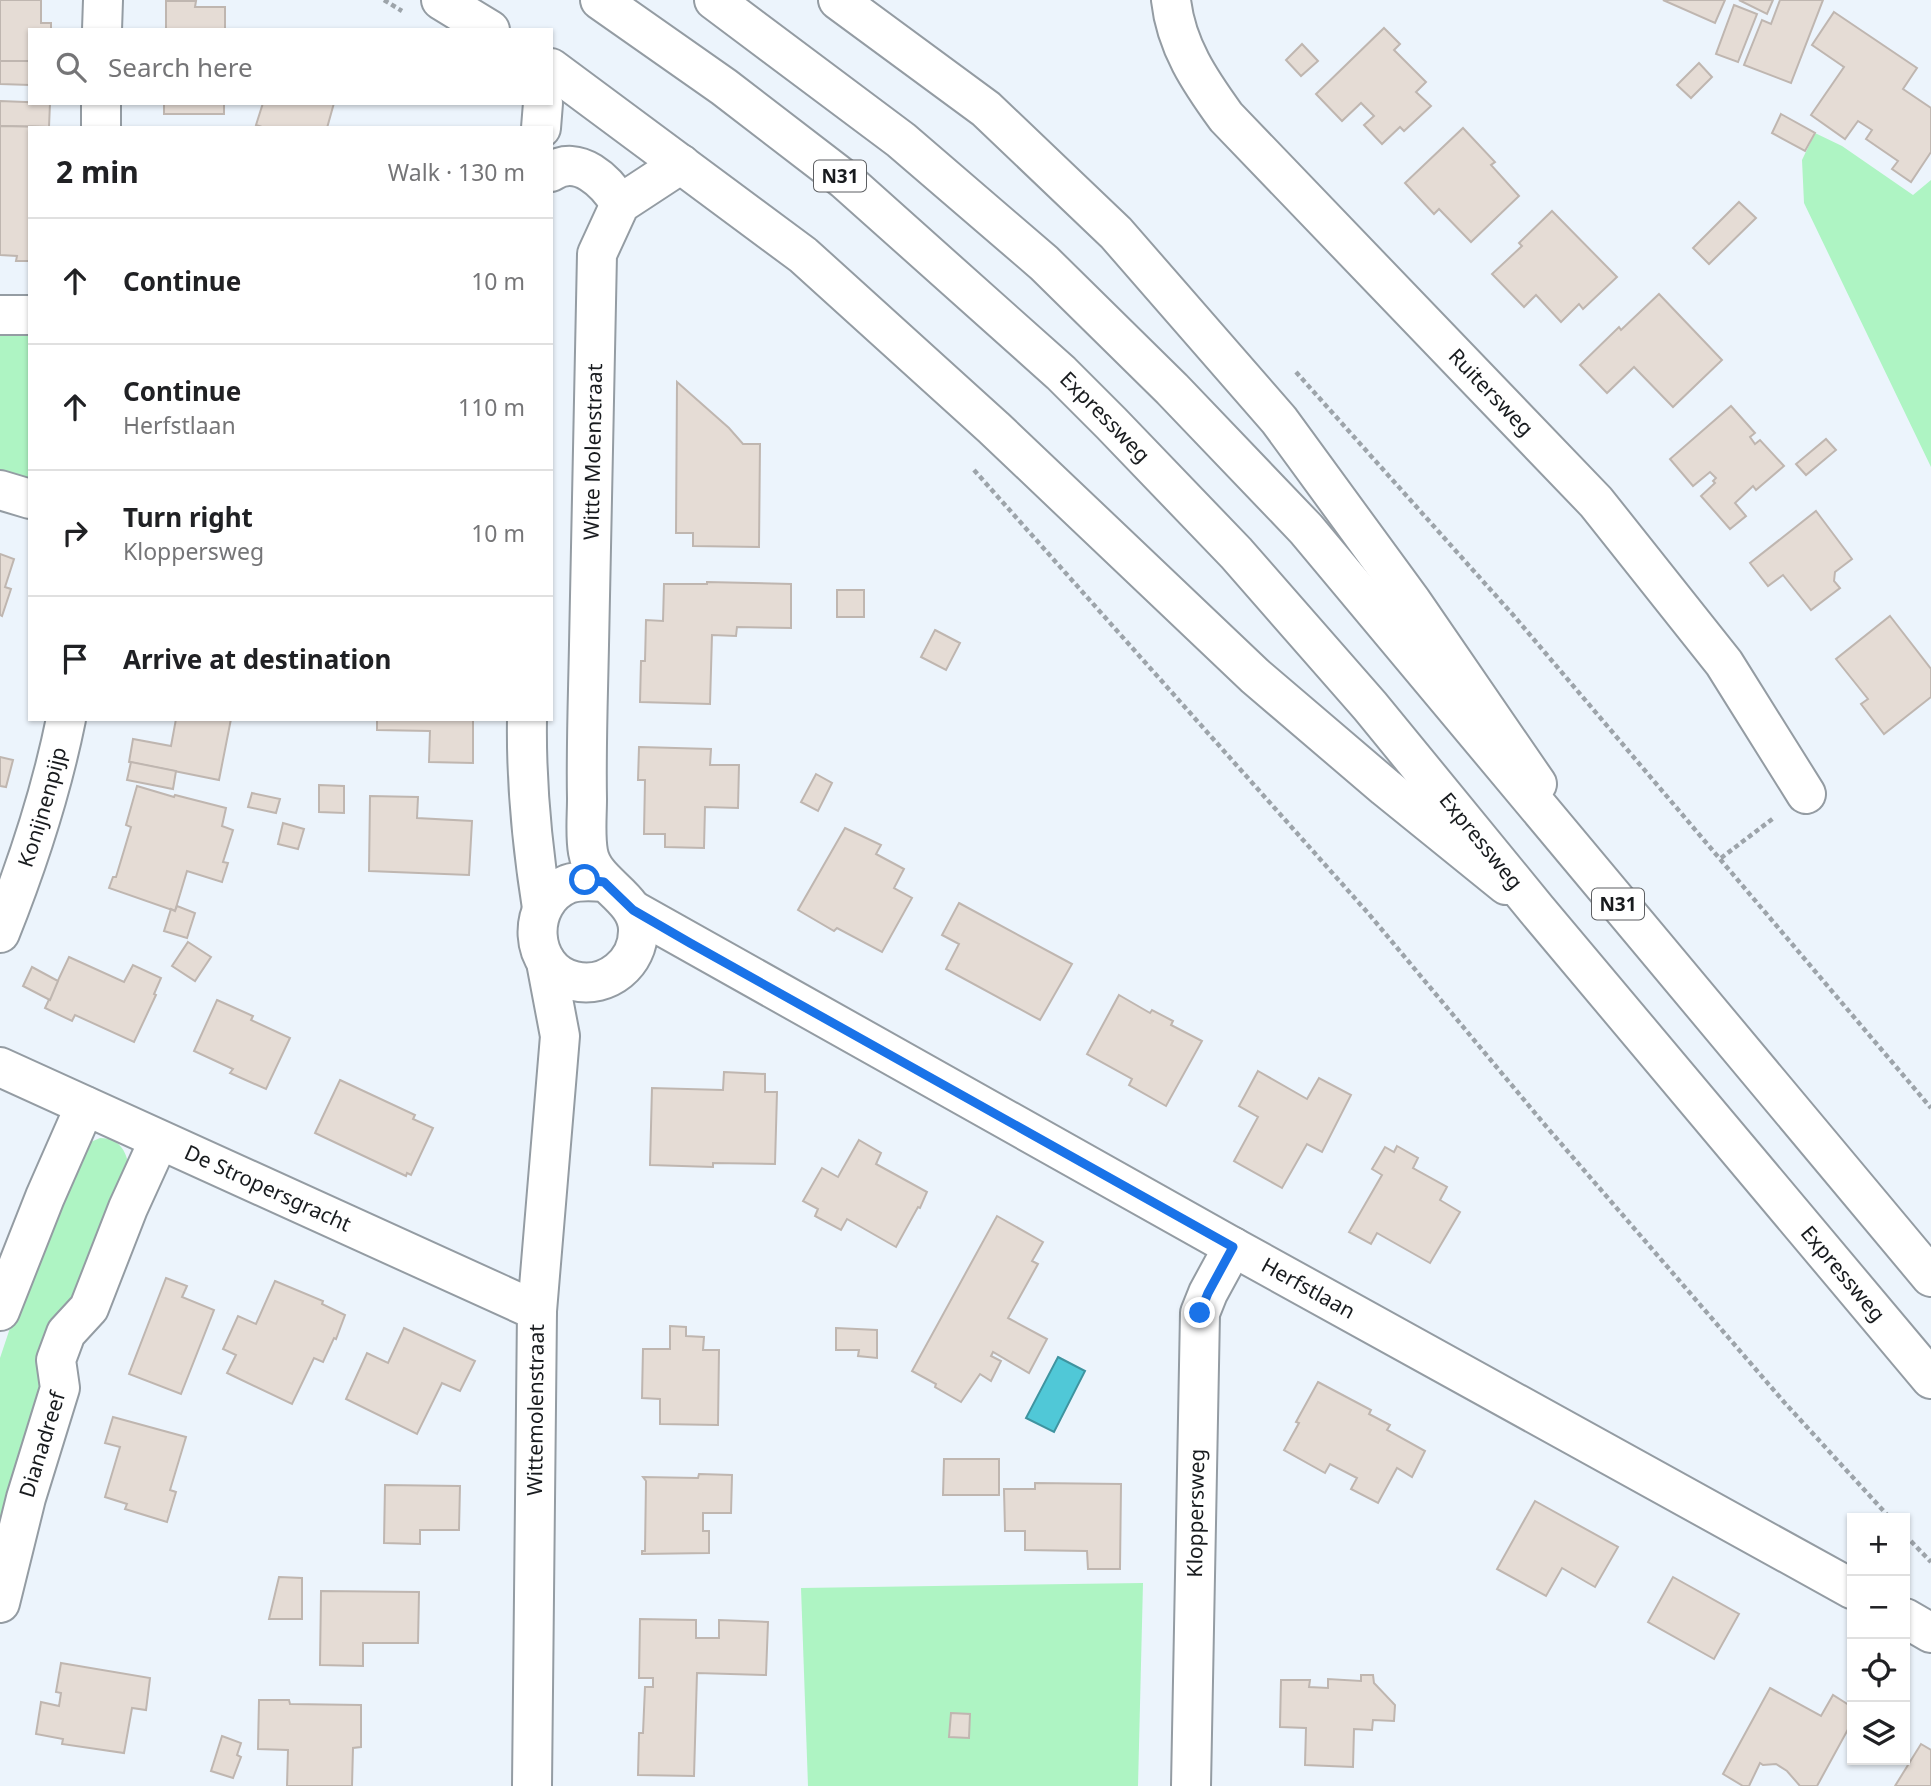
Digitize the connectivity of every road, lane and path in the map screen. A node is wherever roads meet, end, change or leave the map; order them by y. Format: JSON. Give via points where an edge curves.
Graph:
{"nodes":[{"id":1,"x":103,"y":0,"type":"edge"},
{"id":2,"x":441,"y":0,"type":"edge"},
{"id":3,"x":600,"y":0,"type":"edge"},
{"id":4,"x":714,"y":0,"type":"edge"},
{"id":5,"x":838,"y":0,"type":"edge"},
{"id":6,"x":1171,"y":0,"type":"edge"},
{"id":7,"x":102,"y":28,"type":"edge"},
{"id":8,"x":487,"y":28,"type":"edge"},
{"id":9,"x":553,"y":70,"type":"edge"},
{"id":10,"x":101,"y":105,"type":"edge"},
{"id":11,"x":542,"y":105,"type":"edge"},
{"id":12,"x":101,"y":126,"type":"edge"},
{"id":13,"x":541,"y":126,"type":"edge"},
{"id":14,"x":553,"y":171,"type":"edge"},
{"id":15,"x":670,"y":171,"type":"junction"},
{"id":16,"x":620,"y":204,"type":"junction"},
{"id":17,"x":0,"y":315,"type":"edge"},
{"id":18,"x":28,"y":315,"type":"edge"},
{"id":19,"x":1290,"y":365,"type":"dead end"},
{"id":20,"x":971,"y":466,"type":"dead end"},
{"id":21,"x":0,"y":490,"type":"edge"},
{"id":22,"x":28,"y":498,"type":"edge"},
{"id":23,"x":66,"y":721,"type":"edge"},
{"id":24,"x":527,"y":721,"type":"edge"},
{"id":25,"x":1806,"y":794,"type":"joint"},
{"id":26,"x":1721,"y":858,"type":"junction"},
{"id":27,"x":604,"y":882,"type":"junction"},
{"id":28,"x":542,"y":908,"type":"junction"},
{"id":29,"x":633,"y":910,"type":"junction"},
{"id":30,"x":1537,"y":910,"type":"junction"},
{"id":31,"x":1628,"y":915,"type":"junction"},
{"id":32,"x":0,"y":933,"type":"edge"},
{"id":33,"x":690,"y":943,"type":"junction"},
{"id":34,"x":546,"y":962,"type":"junction"},
{"id":35,"x":614,"y":972,"type":"junction"},
{"id":36,"x":560,"y":1036,"type":"junction"},
{"id":37,"x":0,"y":1067,"type":"edge"},
{"id":38,"x":85,"y":1106,"type":"junction"},
{"id":39,"x":1931,"y":1108,"type":"edge"},
{"id":40,"x":159,"y":1140,"type":"junction"},
{"id":41,"x":1233,"y":1247,"type":"junction"},
{"id":42,"x":1931,"y":1277,"type":"edge"},
{"id":43,"x":0,"y":1311,"type":"edge"},
{"id":44,"x":537,"y":1311,"type":"junction"},
{"id":45,"x":1931,"y":1378,"type":"edge"},
{"id":46,"x":1885,"y":1513,"type":"edge"},
{"id":47,"x":1910,"y":1540,"type":"edge"},
{"id":48,"x":1931,"y":1562,"type":"edge"},
{"id":49,"x":1847,"y":1586,"type":"edge"},
{"id":50,"x":0,"y":1603,"type":"edge"},
{"id":51,"x":1910,"y":1621,"type":"edge"},
{"id":52,"x":1931,"y":1633,"type":"edge"},
{"id":53,"x":532,"y":1786,"type":"edge"},
{"id":54,"x":1191,"y":1786,"type":"edge"}],
"edges":[{"from":1,"to":7,"type":"main road"},
{"from":2,"to":8,"type":"main road"},
{"from":3,"to":30,"type":"main road","name":"Expressweg","number":"N31","via":[[845,180],[1061,373],[1236,553],[1370,706]]},
{"from":4,"to":31,"type":"main road","number":"N31","via":[[901,140],[1110,326],[1306,530]]},
{"from":5,"to":31,"type":"main road","via":[[986,109],[1116,233],[1270,410],[1412,602]]},
{"from":6,"to":25,"type":"main road","name":"Ruitersweg","via":[[1188,60],[1226,117],[1596,502],[1724,663]]},
{"from":9,"to":15,"type":"main road","name":"Expressweg"},
{"from":10,"to":12,"type":"main road"},
{"from":11,"to":13,"type":"main road"},
{"from":14,"to":16,"type":"main road","via":[[579,168],[597,175]]},
{"from":15,"to":16,"type":"main road","name":"Witte Molenstraat"},
{"from":15,"to":30,"type":"main road","name":"Expressweg","via":[[803,255],[994,428],[1255,676]]},
{"from":16,"to":27,"type":"main road","name":"Witte Molenstraat","via":[[597,254],[586,749],[588,854]]},
{"from":17,"to":18,"type":"main road"},
{"from":19,"to":26,"type":"path"},
{"from":20,"to":46,"type":"path","via":[[1368,913],[1784,1402]]},
{"from":21,"to":22,"type":"main road"},
{"from":23,"to":32,"type":"main road","name":"Konijnenpijp","via":[[42,816]]},
{"from":24,"to":28,"type":"main road","via":[[532,843]]},
{"from":25,"to":26,"type":"path"},
{"from":26,"to":39,"type":"path"},
{"from":27,"to":28,"type":"main road","via":[[568,884],[552,894]]},
{"from":27,"to":29,"type":"main road"},
{"from":28,"to":34,"type":"main road","via":[[537,942]]},
{"from":29,"to":33,"type":"main road","name":"Herfstlaan"},
{"from":29,"to":35,"type":"main road","via":[[636,946]]},
{"from":30,"to":45,"type":"main road","name":"Expressweg","number":"N31"},
{"from":31,"to":42,"type":"main road","number":"N31"},
{"from":33,"to":35,"type":"main road","via":[[652,947]]},
{"from":33,"to":41,"type":"main road","name":"Herfstlaan"},
{"from":34,"to":35,"type":"main road","via":[[574,981]]},
{"from":34,"to":36,"type":"main road","name":"Wittemolenstraat"},
{"from":35,"to":36,"type":"main road"},
{"from":36,"to":44,"type":"main road","name":"Wittemolenstraat"},
{"from":37,"to":38,"type":"main road","name":"De Stropersgracht"},
{"from":38,"to":40,"type":"main road","name":"De Stropersgracht"},
{"from":38,"to":43,"type":"main road"},
{"from":40,"to":44,"type":"main road","name":"De Stropersgracht"},
{"from":40,"to":50,"type":"main road","name":"Dianadreef","via":[[89,1308],[66,1333],[56,1360],[60,1388]]},
{"from":41,"to":49,"type":"main road","name":"Herfstlaan"},
{"from":41,"to":54,"type":"main road","name":"Kloppersweg","via":[[1200,1313]]},
{"from":44,"to":53,"type":"main road","name":"Wittemolenstraat"},
{"from":47,"to":48,"type":"path"},
{"from":51,"to":52,"type":"main road"}]}
